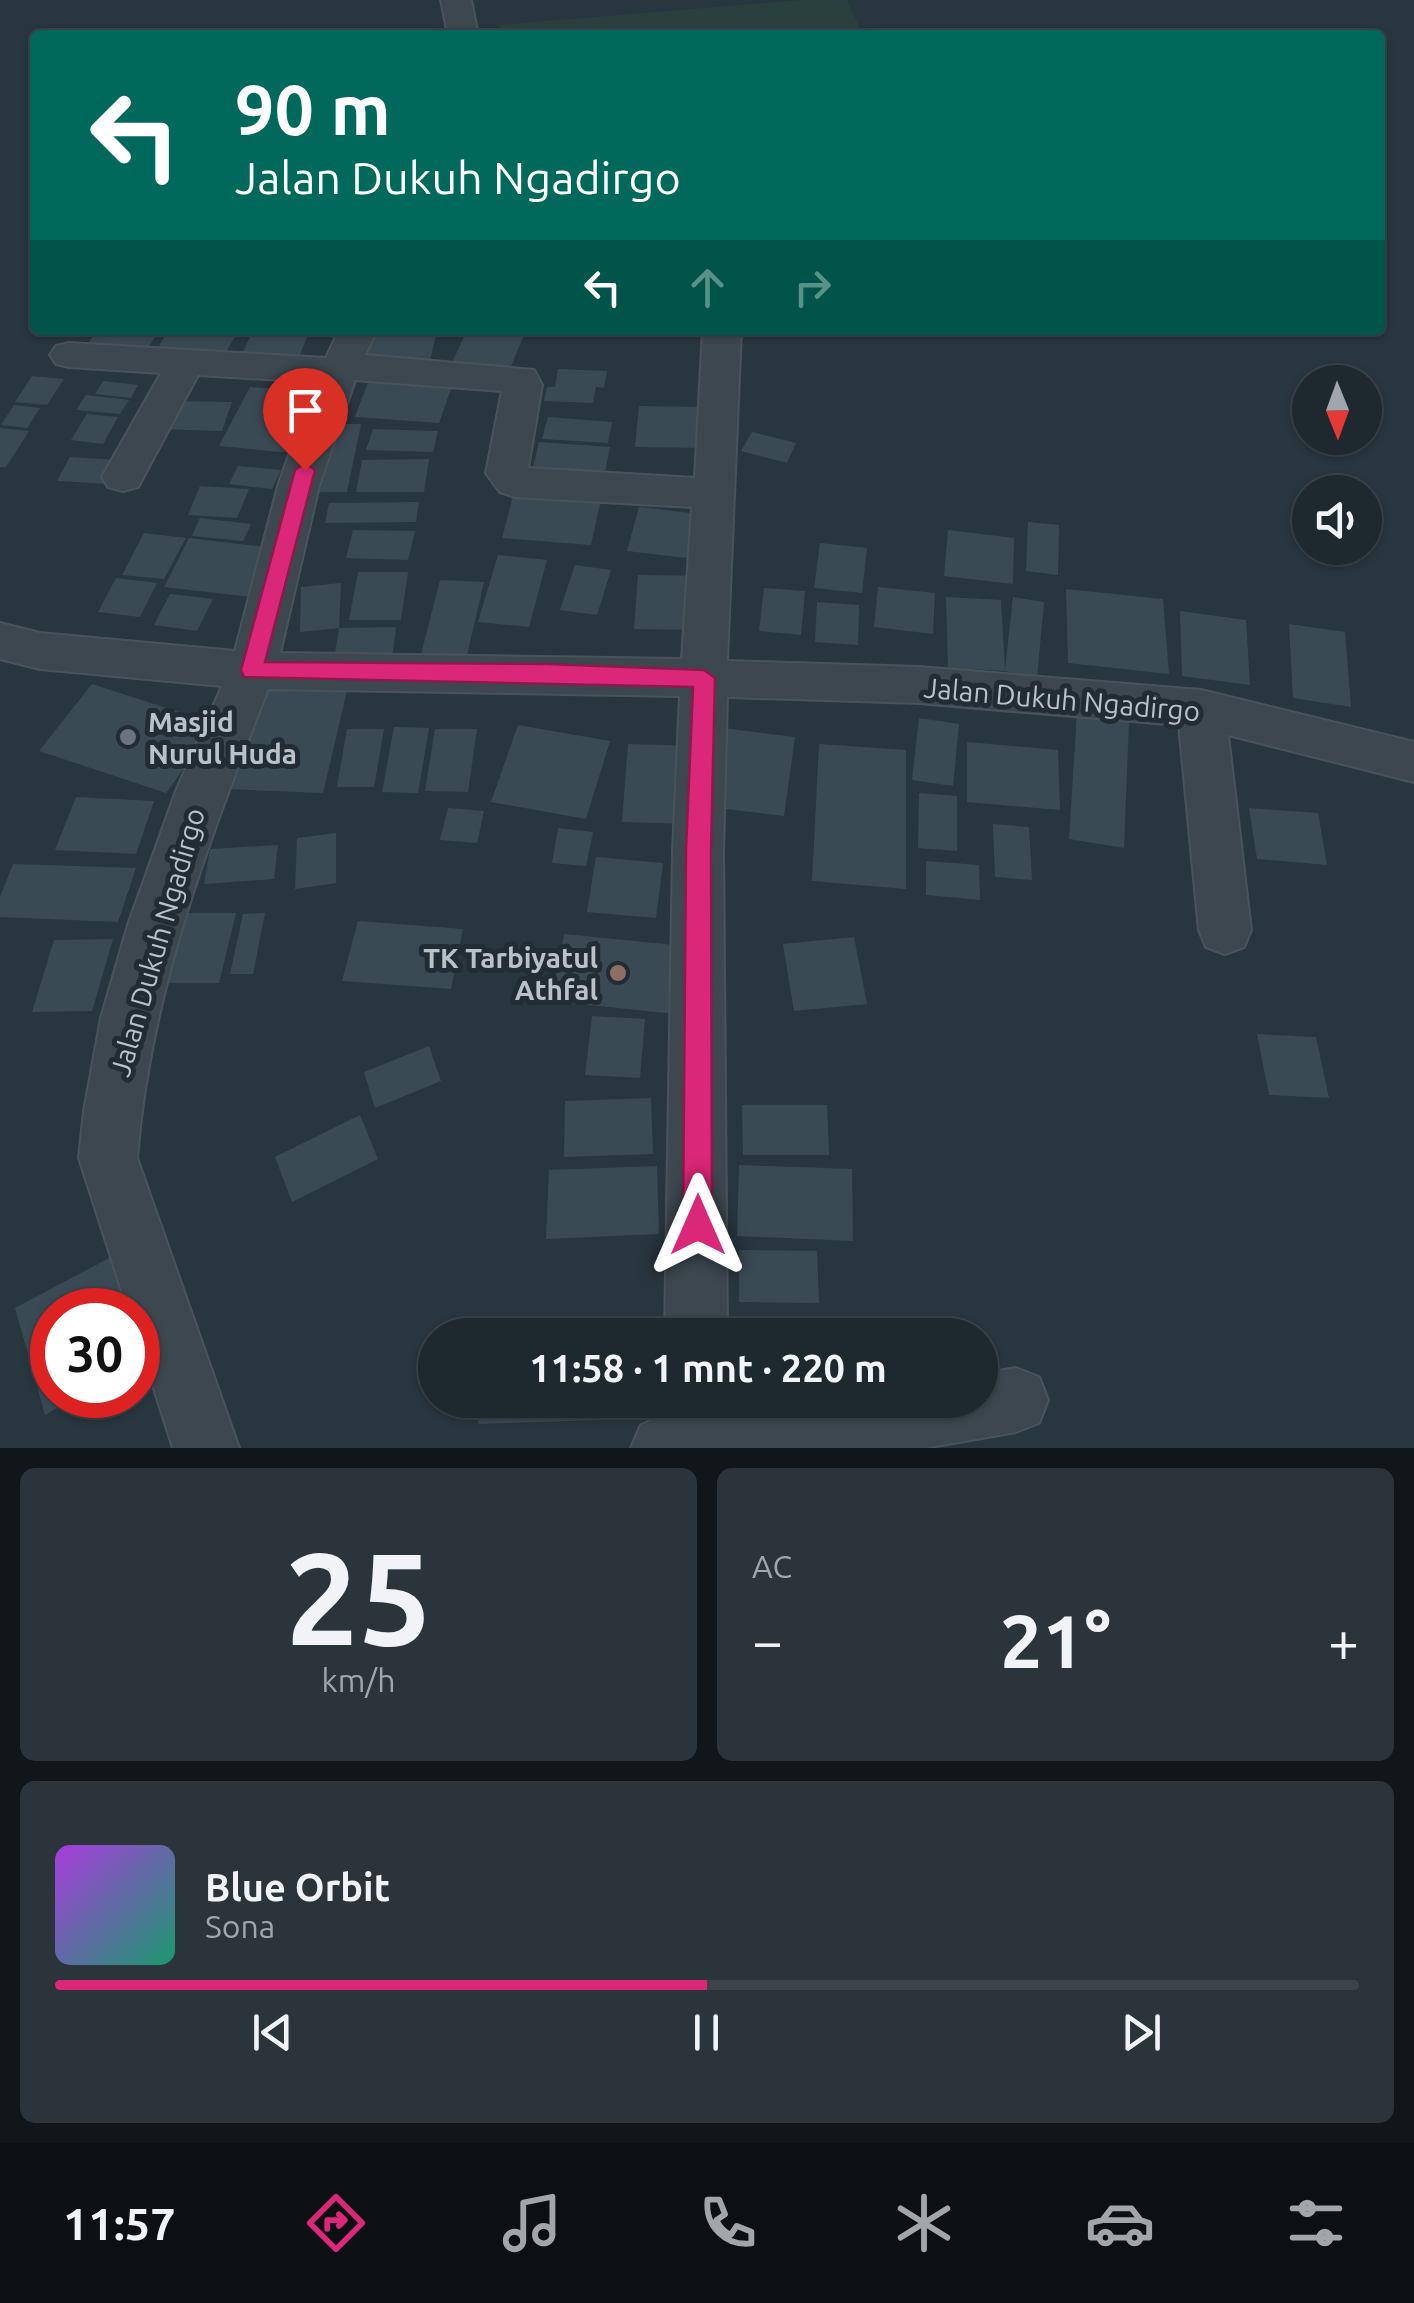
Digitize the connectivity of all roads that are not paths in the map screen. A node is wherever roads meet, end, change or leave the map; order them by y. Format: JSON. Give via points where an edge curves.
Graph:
{"nodes":[{"id":1,"x":456,"y":0,"type":"edge"},
{"id":2,"x":463,"y":30,"type":"edge"},
{"id":3,"x":722,"y":335,"type":"edge"},
{"id":4,"x":69,"y":355,"type":"dead end"},
{"id":5,"x":345,"y":356,"type":"edge"},
{"id":6,"x":187,"y":360,"type":"junction"},
{"id":7,"x":123,"y":476,"type":"dead end"},
{"id":8,"x":715,"y":494,"type":"junction"},
{"id":9,"x":0,"y":642,"type":"edge"},
{"id":10,"x":252,"y":670,"type":"junction"},
{"id":11,"x":704,"y":678,"type":"junction"},
{"id":12,"x":1201,"y":709,"type":"junction"},
{"id":13,"x":1414,"y":762,"type":"edge"},
{"id":14,"x":1225,"y":930,"type":"dead end"},
{"id":15,"x":696,"y":1318,"type":"edge"},
{"id":16,"x":1016,"y":1400,"type":"dead end"},
{"id":17,"x":683,"y":1431,"type":"edge"},
{"id":18,"x":206,"y":1448,"type":"edge"}],
"edges":[{"from":1,"to":2,"type":"street"},
{"from":3,"to":8,"type":"street"},
{"from":4,"to":6,"type":"street"},
{"from":5,"to":6,"type":"street","via":[[255,369]]},
{"from":5,"to":8,"type":"street","via":[[520,379],[506,473],[516,482]]},
{"from":5,"to":10,"type":"street","name":"Jalan Dukuh Ngadirgo","via":[[294,502]]},
{"from":6,"to":7,"type":"street"},
{"from":8,"to":11,"type":"street"},
{"from":9,"to":10,"type":"street","name":"Jalan Dukuh Ngadirgo"},
{"from":10,"to":11,"type":"street","name":"Jalan Dukuh Ngadirgo"},
{"from":10,"to":18,"type":"street","name":"Jalan Dukuh Ngadirgo","via":[[155,926],[116,1073],[108,1158]]},
{"from":11,"to":12,"type":"street","name":"Jalan Dukuh Ngadirgo","via":[[994,690]]},
{"from":11,"to":15,"type":"street"},
{"from":12,"to":13,"type":"street","name":"Jalan Dukuh Ngadirgo"},
{"from":12,"to":14,"type":"street"},
{"from":16,"to":17,"type":"street","via":[[786,1439]]}]}
